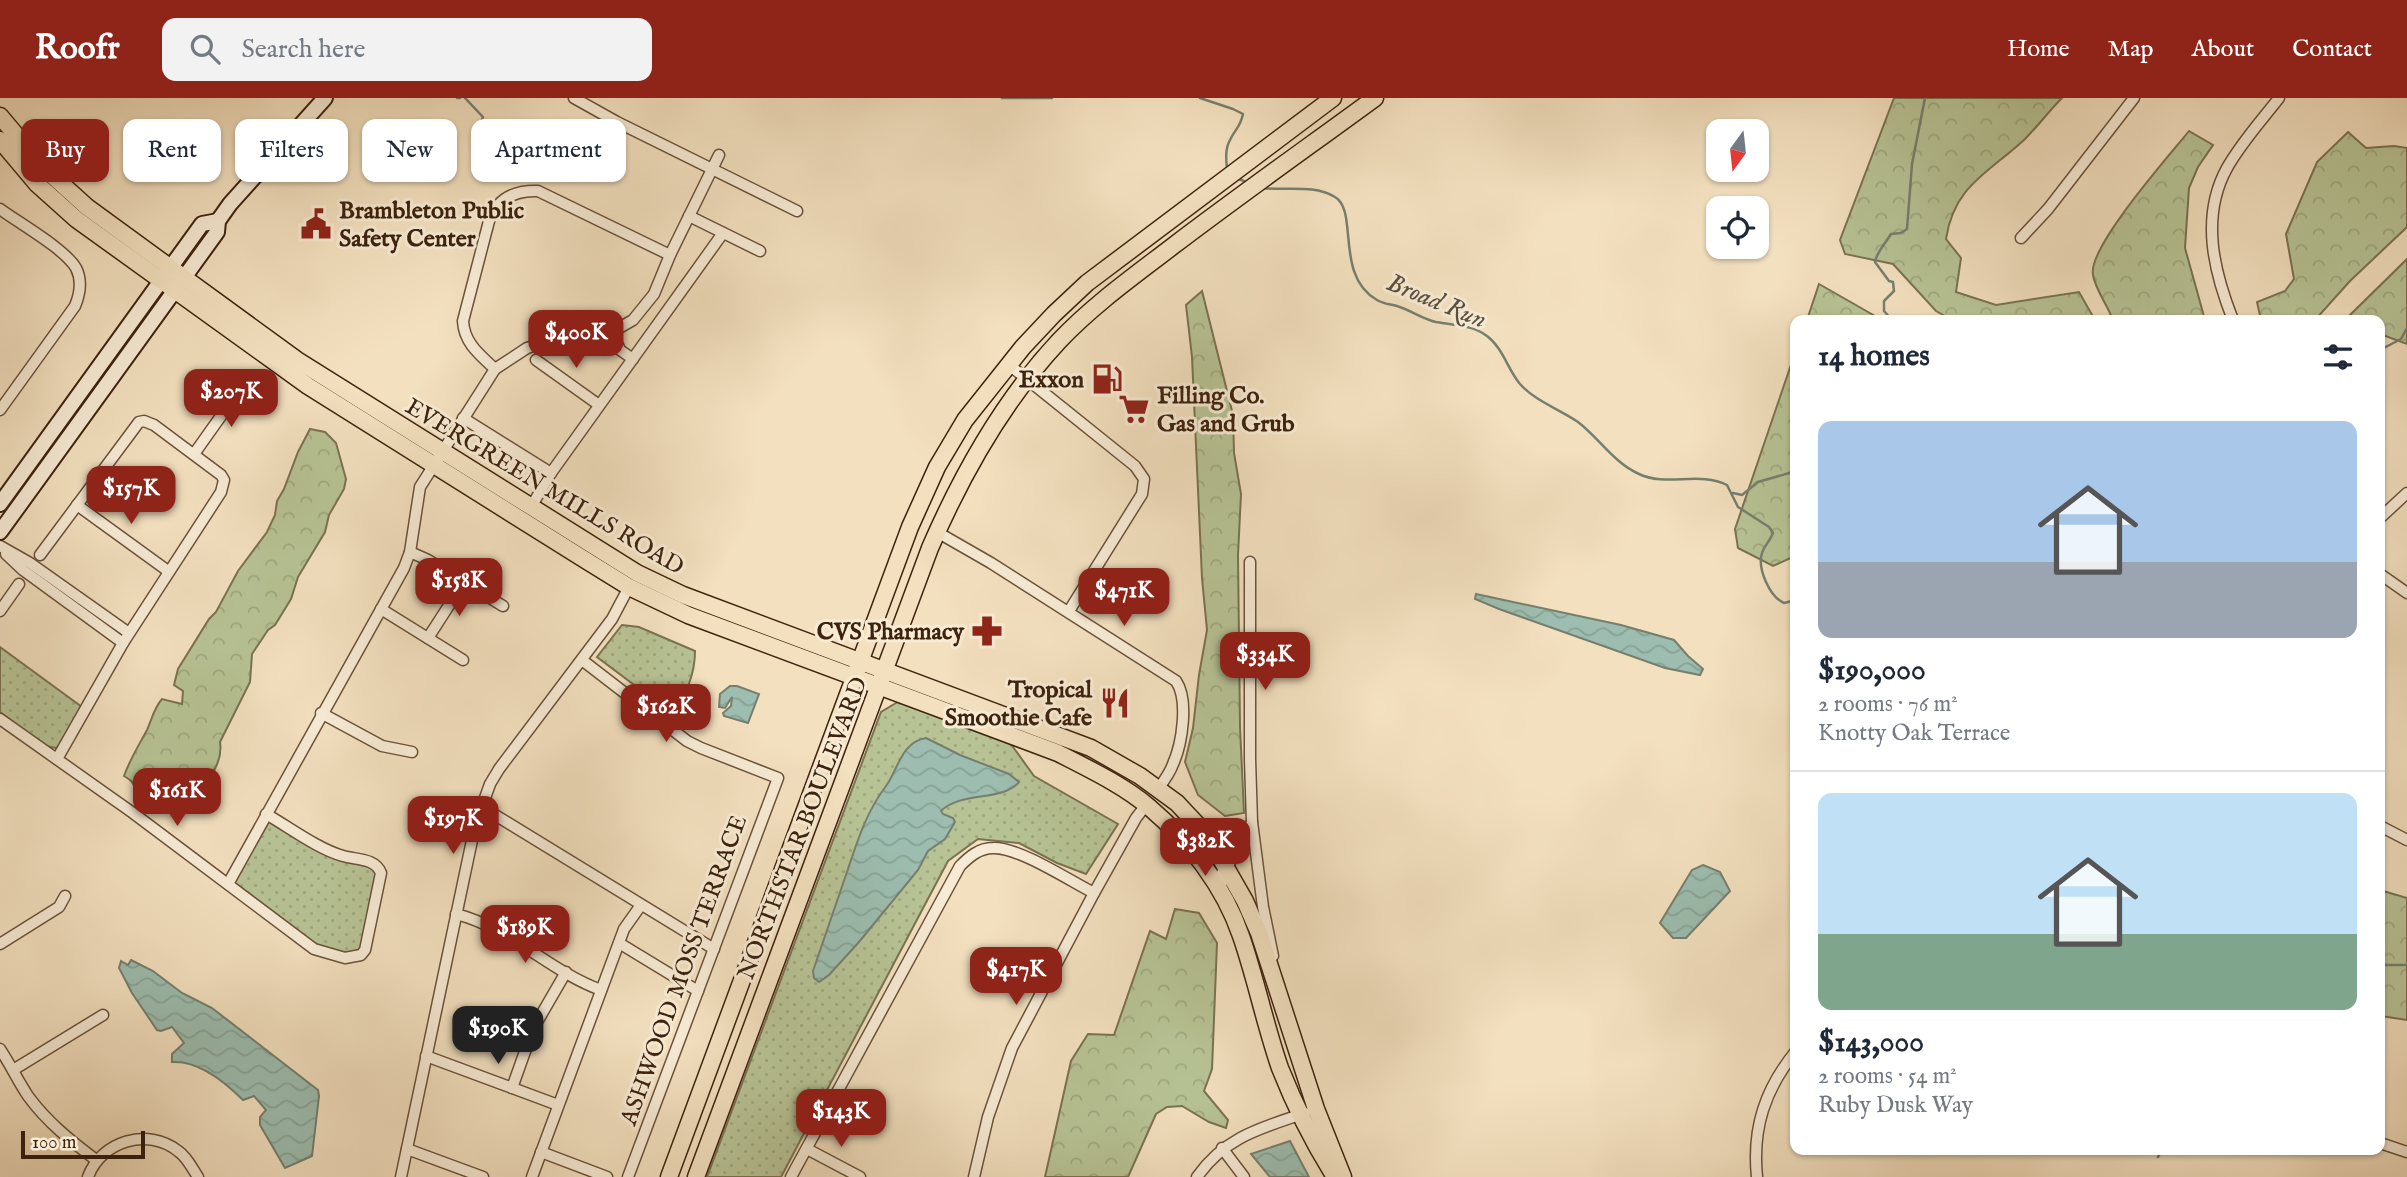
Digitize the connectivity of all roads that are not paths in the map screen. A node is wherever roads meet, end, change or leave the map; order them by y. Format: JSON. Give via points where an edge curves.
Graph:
{"nodes":[{"id":1,"x":325,"y":98,"type":"edge"},
{"id":2,"x":575,"y":98,"type":"edge"},
{"id":3,"x":1333,"y":98,"type":"edge"},
{"id":4,"x":2134,"y":98,"type":"edge"},
{"id":5,"x":2278,"y":98,"type":"edge"},
{"id":6,"x":1373,"y":99,"type":"edge"},
{"id":7,"x":0,"y":116,"type":"edge"},
{"id":8,"x":0,"y":140,"type":"edge"},
{"id":9,"x":719,"y":155,"type":"dead end"},
{"id":10,"x":712,"y":169,"type":"junction"},
{"id":11,"x":0,"y":209,"type":"edge"},
{"id":12,"x":797,"y":211,"type":"dead end"},
{"id":13,"x":689,"y":216,"type":"junction"},
{"id":14,"x":723,"y":233,"type":"junction"},
{"id":15,"x":2021,"y":238,"type":"dead end"},
{"id":16,"x":760,"y":251,"type":"dead end"},
{"id":17,"x":670,"y":255,"type":"junction"},
{"id":18,"x":173,"y":280,"type":"junction"},
{"id":19,"x":2231,"y":315,"type":"edge"},
{"id":20,"x":612,"y":332,"type":"junction"},
{"id":21,"x":633,"y":359,"type":"junction"},
{"id":22,"x":536,"y":360,"type":"dead end"},
{"id":23,"x":1008,"y":364,"type":"junction"},
{"id":24,"x":495,"y":369,"type":"junction"},
{"id":25,"x":1027,"y":378,"type":"junction"},
{"id":26,"x":243,"y":385,"type":"dead end"},
{"id":27,"x":599,"y":405,"type":"junction"},
{"id":28,"x":0,"y":410,"type":"edge"},
{"id":29,"x":463,"y":418,"type":"junction"},
{"id":30,"x":194,"y":454,"type":"junction"},
{"id":31,"x":438,"y":458,"type":"junction"},
{"id":32,"x":551,"y":473,"type":"junction"},
{"id":33,"x":2407,"y":493,"type":"edge"},
{"id":34,"x":0,"y":505,"type":"edge"},
{"id":35,"x":77,"y":505,"type":"junction"},
{"id":36,"x":531,"y":507,"type":"junction"},
{"id":37,"x":2385,"y":513,"type":"edge"},
{"id":38,"x":0,"y":532,"type":"edge"},
{"id":39,"x":937,"y":532,"type":"junction"},
{"id":40,"x":0,"y":548,"type":"edge"},
{"id":41,"x":410,"y":552,"type":"junction"},
{"id":42,"x":40,"y":555,"type":"dead end"},
{"id":43,"x":1250,"y":562,"type":"dead end"},
{"id":44,"x":168,"y":571,"type":"junction"},
{"id":45,"x":2385,"y":578,"type":"edge"},
{"id":46,"x":633,"y":580,"type":"junction"},
{"id":47,"x":464,"y":582,"type":"junction"},
{"id":48,"x":19,"y":584,"type":"dead end"},
{"id":49,"x":2407,"y":593,"type":"edge"},
{"id":50,"x":503,"y":606,"type":"dead end"},
{"id":51,"x":380,"y":609,"type":"junction"},
{"id":52,"x":0,"y":611,"type":"edge"},
{"id":53,"x":1069,"y":611,"type":"junction"},
{"id":54,"x":129,"y":633,"type":"junction"},
{"id":55,"x":428,"y":638,"type":"junction"},
{"id":56,"x":123,"y":643,"type":"junction"},
{"id":57,"x":463,"y":660,"type":"dead end"},
{"id":58,"x":582,"y":660,"type":"junction"},
{"id":59,"x":858,"y":669,"type":"junction"},
{"id":60,"x":882,"y":678,"type":"junction"},
{"id":61,"x":321,"y":713,"type":"junction"},
{"id":62,"x":0,"y":719,"type":"edge"},
{"id":63,"x":412,"y":752,"type":"dead end"},
{"id":64,"x":1058,"y":753,"type":"junction"},
{"id":65,"x":57,"y":760,"type":"junction"},
{"id":66,"x":1158,"y":789,"type":"junction"},
{"id":67,"x":1146,"y":804,"type":"junction"},
{"id":68,"x":482,"y":807,"type":"junction"},
{"id":69,"x":266,"y":814,"type":"junction"},
{"id":70,"x":1252,"y":822,"type":"junction"},
{"id":71,"x":2385,"y":829,"type":"edge"},
{"id":72,"x":2407,"y":840,"type":"edge"},
{"id":73,"x":1213,"y":845,"type":"junction"},
{"id":74,"x":1226,"y":868,"type":"junction"},
{"id":75,"x":228,"y":884,"type":"junction"},
{"id":76,"x":1094,"y":893,"type":"junction"},
{"id":77,"x":1222,"y":894,"type":"junction"},
{"id":78,"x":65,"y":896,"type":"dead end"},
{"id":79,"x":641,"y":905,"type":"junction"},
{"id":80,"x":456,"y":914,"type":"junction"},
{"id":81,"x":619,"y":943,"type":"junction"},
{"id":82,"x":0,"y":944,"type":"edge"},
{"id":83,"x":714,"y":948,"type":"junction"},
{"id":84,"x":566,"y":972,"type":"junction"},
{"id":85,"x":601,"y":990,"type":"junction"},
{"id":86,"x":698,"y":991,"type":"junction"},
{"id":87,"x":103,"y":1015,"type":"dead end"},
{"id":88,"x":1288,"y":1021,"type":"junction"},
{"id":89,"x":0,"y":1049,"type":"edge"},
{"id":90,"x":426,"y":1056,"type":"junction"},
{"id":91,"x":1790,"y":1058,"type":"edge"},
{"id":92,"x":13,"y":1070,"type":"junction"},
{"id":93,"x":512,"y":1088,"type":"junction"},
{"id":94,"x":558,"y":1105,"type":"junction"},
{"id":95,"x":1316,"y":1109,"type":"junction"},
{"id":96,"x":1299,"y":1115,"type":"junction"},
{"id":97,"x":2385,"y":1145,"type":"edge"},
{"id":98,"x":1222,"y":1148,"type":"junction"},
{"id":99,"x":407,"y":1149,"type":"junction"},
{"id":100,"x":807,"y":1149,"type":"junction"},
{"id":101,"x":541,"y":1152,"type":"junction"},
{"id":102,"x":2407,"y":1152,"type":"edge"},
{"id":103,"x":96,"y":1160,"type":"junction"},
{"id":104,"x":453,"y":1172,"type":"edge"},
{"id":105,"x":88,"y":1177,"type":"edge"},
{"id":106,"x":198,"y":1177,"type":"edge"},
{"id":107,"x":401,"y":1177,"type":"edge"},
{"id":108,"x":483,"y":1177,"type":"edge"},
{"id":109,"x":532,"y":1177,"type":"edge"},
{"id":110,"x":607,"y":1177,"type":"edge"},
{"id":111,"x":628,"y":1177,"type":"edge"},
{"id":112,"x":669,"y":1177,"type":"edge"},
{"id":113,"x":696,"y":1177,"type":"edge"},
{"id":114,"x":791,"y":1177,"type":"edge"},
{"id":115,"x":860,"y":1177,"type":"edge"},
{"id":116,"x":974,"y":1177,"type":"edge"},
{"id":117,"x":1197,"y":1177,"type":"edge"},
{"id":118,"x":1244,"y":1177,"type":"edge"},
{"id":119,"x":1335,"y":1177,"type":"edge"},
{"id":120,"x":1343,"y":1177,"type":"edge"},
{"id":121,"x":1757,"y":1177,"type":"edge"}],
"edges":[{"from":1,"to":18,"type":"main road","via":[[218,221],[202,224]]},
{"from":2,"to":10,"type":"street"},
{"from":3,"to":23,"type":"main road","name":"NORTHSTAR BOULEVARD","via":[[1087,284]]},
{"from":4,"to":15,"type":"street"},
{"from":5,"to":19,"type":"street","via":[[2227,168],[2216,199],[2213,256]]},
{"from":6,"to":25,"type":"main road","name":"NORTHSTAR BOULEVARD","via":[[1091,310]]},
{"from":7,"to":18,"type":"main road","name":"EVERGREEN MILLS ROAD","via":[[73,196]]},
{"from":8,"to":18,"type":"main road","name":"EVERGREEN MILLS ROAD","via":[[64,209]]},
{"from":9,"to":10,"type":"street"},
{"from":10,"to":12,"type":"street"},
{"from":10,"to":13,"type":"street"},
{"from":11,"to":28,"type":"street","via":[[66,256],[80,281],[75,306]]},
{"from":13,"to":14,"type":"street"},
{"from":13,"to":17,"type":"street"},
{"from":14,"to":16,"type":"street"},
{"from":14,"to":21,"type":"street"},
{"from":17,"to":20,"type":"street","via":[[649,303],[633,320]]},
{"from":17,"to":24,"type":"street","via":[[537,191],[508,196],[496,206],[489,221],[463,321],[471,345]]},
{"from":18,"to":31,"type":"main road","name":"EVERGREEN MILLS ROAD","via":[[308,386]]},
{"from":18,"to":34,"type":"main road"},
{"from":18,"to":38,"type":"main road"},
{"from":20,"to":21,"type":"street","via":[[620,349]]},
{"from":20,"to":24,"type":"street","via":[[538,344]]},
{"from":21,"to":27,"type":"street"},
{"from":22,"to":27,"type":"street"},
{"from":23,"to":25,"type":"street"},
{"from":23,"to":59,"type":"main road","name":"NORTHSTAR BOULEVARD","via":[[937,467]]},
{"from":24,"to":29,"type":"street"},
{"from":25,"to":39,"type":"main road","name":"NORTHSTAR BOULEVARD","via":[[979,450]]},
{"from":25,"to":53,"type":"street","via":[[1135,466],[1144,479],[1142,495]]},
{"from":26,"to":30,"type":"street"},
{"from":27,"to":32,"type":"street"},
{"from":29,"to":31,"type":"street"},
{"from":29,"to":32,"type":"street"},
{"from":30,"to":35,"type":"street","via":[[149,422],[139,422]]},
{"from":30,"to":44,"type":"street","via":[[221,475],[224,487]]},
{"from":31,"to":36,"type":"main road","name":"EVERGREEN MILLS ROAD"},
{"from":31,"to":41,"type":"street","via":[[417,497]]},
{"from":31,"to":46,"type":"main road","name":"EVERGREEN MILLS ROAD"},
{"from":32,"to":36,"type":"street"},
{"from":33,"to":37,"type":"street"},
{"from":35,"to":42,"type":"street"},
{"from":35,"to":44,"type":"street"},
{"from":36,"to":46,"type":"main road","name":"EVERGREEN MILLS ROAD"},
{"from":39,"to":53,"type":"street"},
{"from":39,"to":60,"type":"main road","name":"NORTHSTAR BOULEVARD"},
{"from":40,"to":54,"type":"street","via":[[30,563]]},
{"from":40,"to":56,"type":"street"},
{"from":41,"to":47,"type":"street"},
{"from":41,"to":51,"type":"street"},
{"from":43,"to":70,"type":"street"},
{"from":44,"to":54,"type":"street"},
{"from":45,"to":49,"type":"street"},
{"from":46,"to":58,"type":"street"},
{"from":46,"to":59,"type":"main road","name":"EVERGREEN MILLS ROAD","via":[[688,615]]},
{"from":47,"to":50,"type":"street"},
{"from":47,"to":55,"type":"street"},
{"from":48,"to":52,"type":"street"},
{"from":51,"to":55,"type":"street"},
{"from":51,"to":61,"type":"street"},
{"from":53,"to":66,"type":"street","via":[[1180,687],[1178,750]]},
{"from":54,"to":56,"type":"street"},
{"from":55,"to":57,"type":"street"},
{"from":56,"to":65,"type":"street"},
{"from":58,"to":68,"type":"street","via":[[499,769]]},
{"from":58,"to":83,"type":"street","name":"ASHWOOD MOSS TERRACE","via":[[687,741],[778,778]]},
{"from":59,"to":60,"type":"main road","name":"EVERGREEN MILLS ROAD"},
{"from":59,"to":112,"type":"main road","name":"NORTHSTAR BOULEVARD"},
{"from":60,"to":64,"type":"main road","name":"EVERGREEN MILLS ROAD"},
{"from":60,"to":66,"type":"main road","name":"EVERGREEN MILLS ROAD","via":[[1091,748]]},
{"from":60,"to":113,"type":"main road","name":"NORTHSTAR BOULEVARD"},
{"from":61,"to":63,"type":"street","via":[[382,746]]},
{"from":61,"to":69,"type":"street"},
{"from":62,"to":65,"type":"street"},
{"from":64,"to":66,"type":"main road","via":[[1073,751],[1137,788]]},
{"from":64,"to":67,"type":"main road","name":"EVERGREEN MILLS ROAD"},
{"from":65,"to":75,"type":"street"},
{"from":66,"to":73,"type":"main road","name":"EVERGREEN MILLS ROAD","via":[[1191,817]]},
{"from":67,"to":73,"type":"main road","via":[[1165,807]]},
{"from":67,"to":76,"type":"street"},
{"from":67,"to":77,"type":"main road","name":"EVERGREEN MILLS ROAD","via":[[1176,831]]},
{"from":68,"to":79,"type":"street"},
{"from":68,"to":80,"type":"street"},
{"from":69,"to":75,"type":"street"},
{"from":69,"to":75,"type":"street","via":[[332,851],[378,866],[381,873],[365,950],[352,958],[314,949]]},
{"from":70,"to":74,"type":"street"},
{"from":70,"to":88,"type":"street","via":[[1263,907]]},
{"from":71,"to":72,"type":"street"},
{"from":73,"to":74,"type":"main road","name":"EVERGREEN MILLS ROAD"},
{"from":74,"to":77,"type":"street","via":[[1220,879]]},
{"from":74,"to":88,"type":"main road","name":"EVERGREEN MILLS ROAD","via":[[1259,933]]},
{"from":76,"to":100,"type":"street","via":[[1017,852],[992,848],[977,852],[960,866]]},
{"from":76,"to":116,"type":"street","via":[[1012,1048],[988,1117]]},
{"from":77,"to":96,"type":"main road","name":"EVERGREEN MILLS ROAD","via":[[1240,934]]},
{"from":78,"to":82,"type":"street","via":[[59,906]]},
{"from":79,"to":81,"type":"street"},
{"from":79,"to":83,"type":"street"},
{"from":80,"to":84,"type":"street","via":[[492,926]]},
{"from":80,"to":90,"type":"street"},
{"from":81,"to":85,"type":"street"},
{"from":81,"to":86,"type":"street"},
{"from":83,"to":86,"type":"street","name":"ASHWOOD MOSS TERRACE"},
{"from":84,"to":85,"type":"street"},
{"from":84,"to":93,"type":"street","via":[[533,1029]]},
{"from":85,"to":94,"type":"street"},
{"from":86,"to":111,"type":"street","name":"ASHWOOD MOSS TERRACE"},
{"from":87,"to":92,"type":"street"},
{"from":88,"to":95,"type":"main road","name":"EVERGREEN MILLS ROAD"},
{"from":89,"to":92,"type":"street"},
{"from":90,"to":93,"type":"street"},
{"from":90,"to":99,"type":"street"},
{"from":91,"to":121,"type":"street","via":[[1779,1071],[1762,1112]]},
{"from":92,"to":103,"type":"street","via":[[46,1117]]},
{"from":93,"to":94,"type":"street"},
{"from":94,"to":101,"type":"street"},
{"from":95,"to":96,"type":"street"},
{"from":95,"to":120,"type":"main road","name":"EVERGREEN MILLS ROAD"},
{"from":96,"to":98,"type":"street"},
{"from":96,"to":119,"type":"main road","name":"EVERGREEN MILLS ROAD"},
{"from":97,"to":102,"type":"street"},
{"from":98,"to":117,"type":"street"},
{"from":98,"to":118,"type":"street"},
{"from":99,"to":104,"type":"street"},
{"from":99,"to":107,"type":"street"},
{"from":100,"to":114,"type":"street"},
{"from":100,"to":115,"type":"street"},
{"from":101,"to":109,"type":"street"},
{"from":101,"to":110,"type":"street"},
{"from":103,"to":105,"type":"street"},
{"from":103,"to":106,"type":"street","via":[[126,1141],[159,1141],[178,1151]]},
{"from":104,"to":108,"type":"street"}]}
